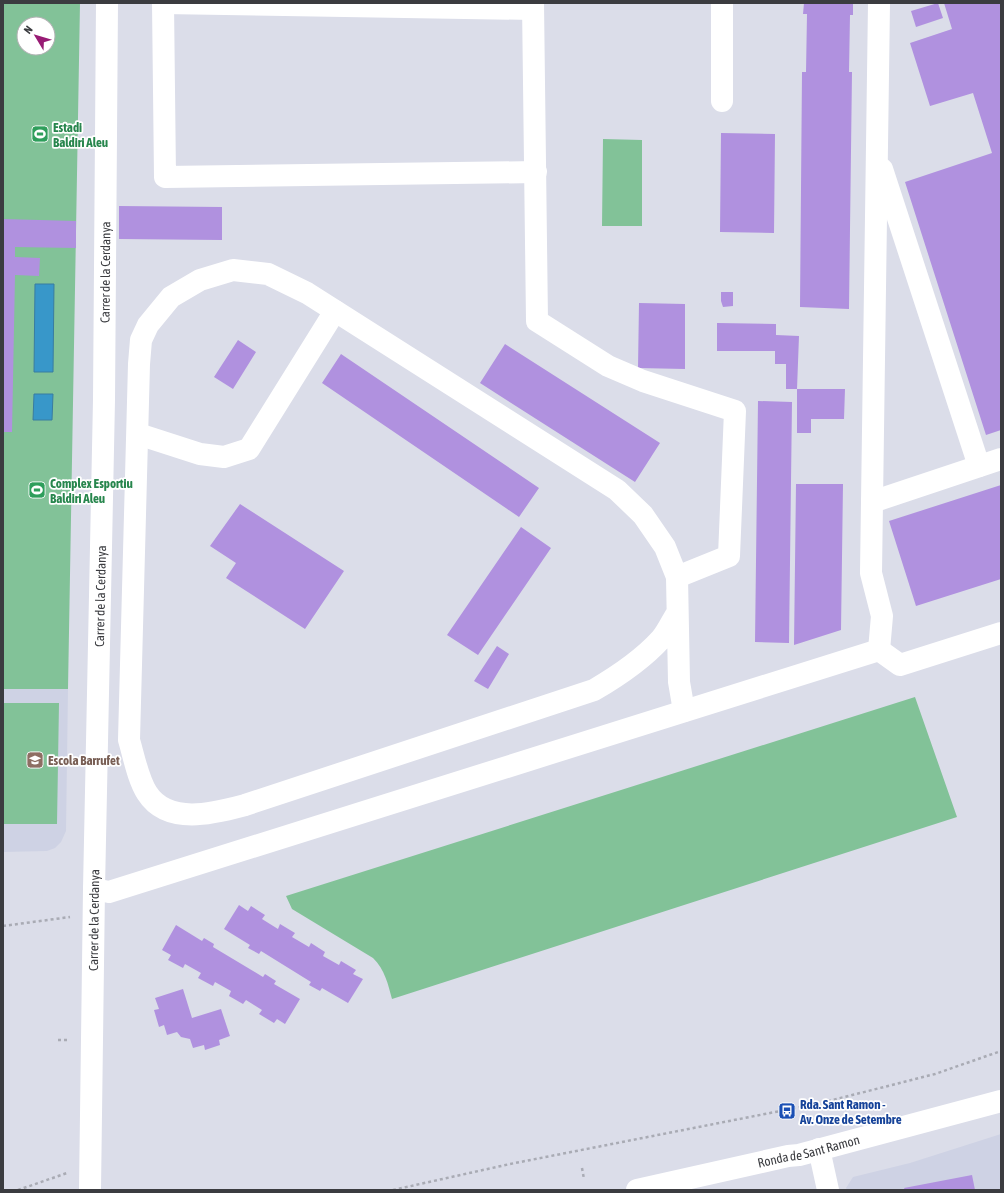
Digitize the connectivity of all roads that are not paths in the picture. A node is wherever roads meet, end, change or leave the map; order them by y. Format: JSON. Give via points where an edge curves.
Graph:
{"nodes":[{"id":1,"x":107,"y":3,"type":"edge"},
{"id":2,"x":164,"y":3,"type":"edge"},
{"id":3,"x":722,"y":3,"type":"edge"},
{"id":4,"x":879,"y":3,"type":"edge"},
{"id":5,"x":337,"y":5,"type":"edge"},
{"id":6,"x":533,"y":6,"type":"edge"},
{"id":7,"x":722,"y":101,"type":"dead end"},
{"id":8,"x":877,"y":153,"type":"junction"},
{"id":9,"x":536,"y":172,"type":"junction"},
{"id":10,"x":335,"y":311,"type":"junction"},
{"id":11,"x":138,"y":434,"type":"junction"},
{"id":12,"x":1001,"y":459,"type":"edge"},
{"id":13,"x":979,"y":466,"type":"junction"},
{"id":14,"x":872,"y":502,"type":"junction"},
{"id":15,"x":676,"y":577,"type":"junction"},
{"id":16,"x":677,"y":613,"type":"junction"},
{"id":17,"x":1001,"y":633,"type":"edge"},
{"id":18,"x":879,"y":650,"type":"junction"},
{"id":19,"x":684,"y":711,"type":"junction"},
{"id":20,"x":94,"y":889,"type":"junction"},
{"id":21,"x":1001,"y":1101,"type":"edge"},
{"id":22,"x":820,"y":1149,"type":"junction"},
{"id":23,"x":90,"y":1190,"type":"edge"},
{"id":24,"x":638,"y":1190,"type":"edge"},
{"id":25,"x":828,"y":1190,"type":"edge"}],
"edges":[{"from":1,"to":20,"type":"street","name":"Carrer de la Cerdanya","via":[[104,400]]},
{"from":2,"to":5,"type":"street"},
{"from":2,"to":9,"type":"street","via":[[165,177]]},
{"from":3,"to":7,"type":"street"},
{"from":4,"to":8,"type":"street"},
{"from":5,"to":6,"type":"street"},
{"from":6,"to":9,"type":"street"},
{"from":8,"to":13,"type":"street"},
{"from":8,"to":14,"type":"street"},
{"from":9,"to":15,"type":"street","via":[[537,321],[608,366],[643,381],[736,411],[729,556]]},
{"from":10,"to":11,"type":"street","via":[[249,449],[224,457],[200,454]]},
{"from":10,"to":11,"type":"street","via":[[307,293],[268,274],[232,270],[200,280],[171,297],[148,325],[141,340]]},
{"from":10,"to":15,"type":"street","via":[[617,490],[643,515],[665,547]]},
{"from":11,"to":16,"type":"street","via":[[129,740],[147,794],[158,805],[169,810],[196,815],[245,805],[594,690],[615,678],[642,657],[662,638]]},
{"from":12,"to":13,"type":"street"},
{"from":13,"to":14,"type":"street"},
{"from":14,"to":18,"type":"street","via":[[871,573],[882,616]]},
{"from":15,"to":16,"type":"street"},
{"from":16,"to":19,"type":"street","via":[[679,682]]},
{"from":17,"to":18,"type":"street","via":[[900,665]]},
{"from":18,"to":19,"type":"street"},
{"from":19,"to":20,"type":"street","via":[[109,892]]},
{"from":20,"to":23,"type":"street","name":"Carrer de la Cerdanya"},
{"from":21,"to":22,"type":"street","name":"Ronda de Sant Ramon"},
{"from":22,"to":24,"type":"street","name":"Ronda de Sant Ramon"},
{"from":22,"to":25,"type":"street"}]}
